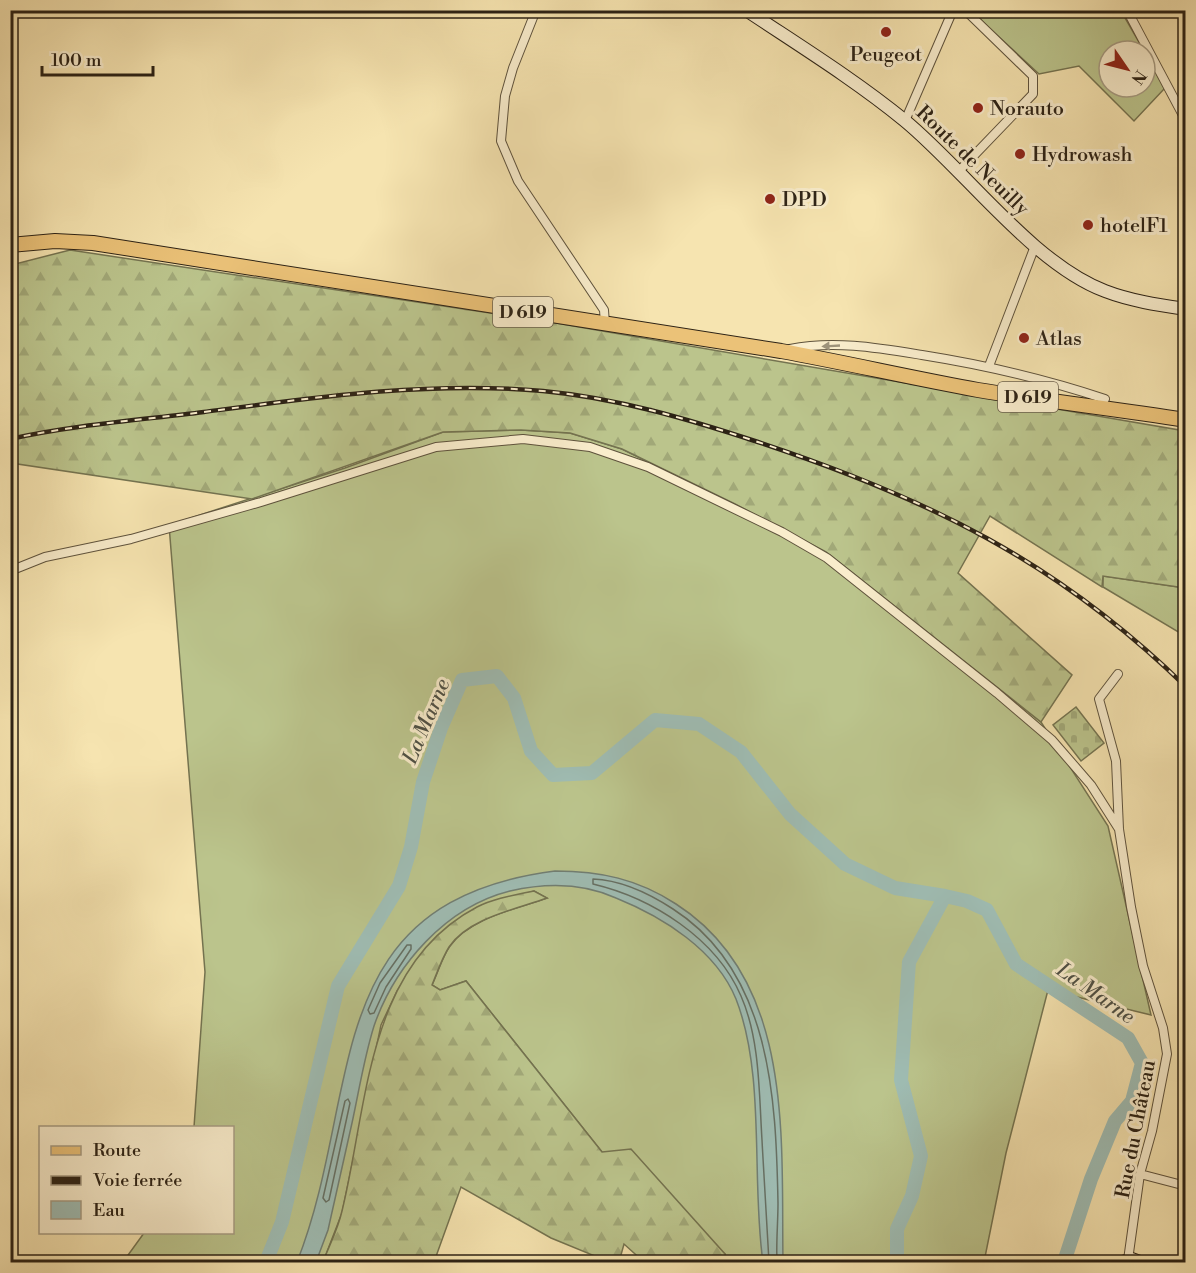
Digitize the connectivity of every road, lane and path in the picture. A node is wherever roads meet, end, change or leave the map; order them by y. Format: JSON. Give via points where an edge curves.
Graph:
{"nodes":[{"id":1,"x":536,"y":10,"type":"edge"},
{"id":2,"x":746,"y":10,"type":"edge"},
{"id":3,"x":952,"y":10,"type":"edge"},
{"id":4,"x":965,"y":10,"type":"edge"},
{"id":5,"x":1126,"y":10,"type":"edge"},
{"id":6,"x":1182,"y":106,"type":"edge"},
{"id":7,"x":905,"y":121,"type":"junction"},
{"id":8,"x":1185,"y":121,"type":"edge"},
{"id":9,"x":959,"y":171,"type":"junction"},
{"id":10,"x":10,"y":245,"type":"edge"},
{"id":11,"x":1035,"y":246,"type":"junction"},
{"id":12,"x":1185,"y":309,"type":"edge"},
{"id":13,"x":605,"y":324,"type":"junction"},
{"id":14,"x":781,"y":351,"type":"junction"},
{"id":15,"x":989,"y":366,"type":"junction"},
{"id":16,"x":873,"y":367,"type":"junction"},
{"id":17,"x":1104,"y":399,"type":"junction"},
{"id":18,"x":1185,"y":412,"type":"edge"},
{"id":19,"x":1185,"y":420,"type":"edge"},
{"id":20,"x":10,"y":571,"type":"edge"},
{"id":21,"x":1118,"y":674,"type":"dead end"},
{"id":22,"x":1119,"y":829,"type":"junction"},
{"id":23,"x":1140,"y":1174,"type":"junction"},
{"id":24,"x":1185,"y":1186,"type":"edge"},
{"id":25,"x":1130,"y":1262,"type":"edge"}],
"edges":[{"from":1,"to":13,"type":"street","via":[[505,96],[501,141],[518,181],[604,310]]},
{"from":2,"to":7,"type":"main road","name":"Route de Neuilly"},
{"from":3,"to":7,"type":"street"},
{"from":4,"to":9,"type":"street","via":[[1033,76],[1033,94]]},
{"from":5,"to":6,"type":"street"},
{"from":6,"to":8,"type":"street"},
{"from":7,"to":9,"type":"main road","name":"Route de Neuilly"},
{"from":9,"to":11,"type":"main road","name":"Route de Neuilly"},
{"from":10,"to":13,"type":"main road","number":"D 619","via":[[93,243]]},
{"from":11,"to":12,"type":"main road","name":"Route de Neuilly","via":[[1083,280],[1106,291]]},
{"from":11,"to":15,"type":"street"},
{"from":13,"to":14,"type":"main road","number":"D 619"},
{"from":15,"to":14,"type":"street","one_way":true,"via":[[881,348],[838,345]]},
{"from":14,"to":16,"type":"main road","number":"D 619"},
{"from":15,"to":17,"type":"street"},
{"from":16,"to":17,"type":"main road","number":"D 619"},
{"from":16,"to":19,"type":"main road","number":"D 619","via":[[962,387]]},
{"from":17,"to":18,"type":"main road","number":"D 619"},
{"from":20,"to":22,"type":"street","via":[[45,557],[131,539],[261,502],[436,447],[523,440],[590,447],[648,466],[827,558],[1052,740],[1091,785]]},
{"from":21,"to":22,"type":"street","name":"Rue du Château","via":[[1099,699],[1116,761]]},
{"from":22,"to":23,"type":"street","name":"Rue du Château","via":[[1143,966],[1167,1054]]},
{"from":23,"to":24,"type":"street"},
{"from":23,"to":25,"type":"street","name":"Rue du Château"}]}
